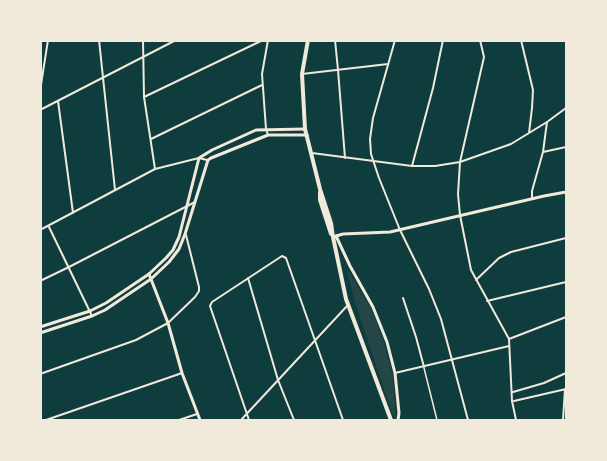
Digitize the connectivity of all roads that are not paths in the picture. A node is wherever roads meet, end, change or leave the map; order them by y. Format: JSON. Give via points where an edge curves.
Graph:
{"nodes":[{"id":1,"x":48,"y":40,"type":"edge"},
{"id":2,"x":99,"y":40,"type":"edge"},
{"id":3,"x":143,"y":40,"type":"edge"},
{"id":4,"x":176,"y":40,"type":"edge"},
{"id":5,"x":263,"y":40,"type":"edge"},
{"id":6,"x":268,"y":40,"type":"edge"},
{"id":7,"x":308,"y":40,"type":"edge"},
{"id":8,"x":335,"y":40,"type":"edge"},
{"id":9,"x":394,"y":40,"type":"edge"},
{"id":10,"x":443,"y":40,"type":"edge"},
{"id":11,"x":480,"y":40,"type":"edge"},
{"id":12,"x":521,"y":40,"type":"edge"},
{"id":13,"x":40,"y":50,"type":"edge"},
{"id":14,"x":46,"y":51,"type":"junction"},
{"id":15,"x":144,"y":56,"type":"junction"},
{"id":16,"x":388,"y":63,"type":"junction"},
{"id":17,"x":338,"y":70,"type":"junction"},
{"id":18,"x":302,"y":74,"type":"junction"},
{"id":19,"x":102,"y":78,"type":"junction"},
{"id":20,"x":262,"y":85,"type":"junction"},
{"id":21,"x":40,"y":91,"type":"edge"},
{"id":22,"x":144,"y":97,"type":"junction"},
{"id":23,"x":58,"y":101,"type":"junction"},
{"id":24,"x":567,"y":108,"type":"edge"},
{"id":25,"x":40,"y":110,"type":"edge"},
{"id":26,"x":548,"y":122,"type":"junction"},
{"id":27,"x":266,"y":129,"type":"junction"},
{"id":28,"x":305,"y":129,"type":"junction"},
{"id":29,"x":529,"y":133,"type":"junction"},
{"id":30,"x":268,"y":135,"type":"junction"},
{"id":31,"x":307,"y":135,"type":"junction"},
{"id":32,"x":151,"y":139,"type":"junction"},
{"id":33,"x":567,"y":147,"type":"edge"},
{"id":34,"x":543,"y":152,"type":"junction"},
{"id":35,"x":312,"y":153,"type":"junction"},
{"id":36,"x":199,"y":158,"type":"junction"},
{"id":37,"x":345,"y":158,"type":"junction"},
{"id":38,"x":208,"y":160,"type":"junction"},
{"id":39,"x":373,"y":162,"type":"junction"},
{"id":40,"x":460,"y":162,"type":"junction"},
{"id":41,"x":412,"y":166,"type":"junction"},
{"id":42,"x":155,"y":169,"type":"junction"},
{"id":43,"x":115,"y":191,"type":"junction"},
{"id":44,"x":567,"y":192,"type":"edge"},
{"id":45,"x":532,"y":199,"type":"junction"},
{"id":46,"x":195,"y":202,"type":"junction"},
{"id":47,"x":186,"y":207,"type":"junction"},
{"id":48,"x":178,"y":212,"type":"junction"},
{"id":49,"x":73,"y":213,"type":"junction"},
{"id":50,"x":460,"y":216,"type":"junction"},
{"id":51,"x":184,"y":222,"type":"junction"},
{"id":52,"x":49,"y":226,"type":"junction"},
{"id":53,"x":40,"y":230,"type":"edge"},
{"id":54,"x":400,"y":230,"type":"junction"},
{"id":55,"x":185,"y":234,"type":"junction"},
{"id":56,"x":334,"y":237,"type":"junction"},
{"id":57,"x":567,"y":238,"type":"edge"},
{"id":58,"x":69,"y":267,"type":"junction"},
{"id":59,"x":149,"y":274,"type":"junction"},
{"id":60,"x":248,"y":278,"type":"junction"},
{"id":61,"x":151,"y":279,"type":"junction"},
{"id":62,"x":476,"y":280,"type":"junction"},
{"id":63,"x":40,"y":281,"type":"edge"},
{"id":64,"x":567,"y":282,"type":"edge"},
{"id":65,"x":403,"y":298,"type":"dead end"},
{"id":66,"x":487,"y":301,"type":"junction"},
{"id":67,"x":349,"y":305,"type":"junction"},
{"id":68,"x":90,"y":310,"type":"junction"},
{"id":69,"x":92,"y":316,"type":"junction"},
{"id":70,"x":567,"y":317,"type":"edge"},
{"id":71,"x":168,"y":323,"type":"junction"},
{"id":72,"x":40,"y":327,"type":"edge"},
{"id":73,"x":40,"y":333,"type":"edge"},
{"id":74,"x":509,"y":339,"type":"junction"},
{"id":75,"x":315,"y":342,"type":"junction"},
{"id":76,"x":509,"y":346,"type":"junction"},
{"id":77,"x":451,"y":360,"type":"junction"},
{"id":78,"x":424,"y":368,"type":"junction"},
{"id":79,"x":567,"y":372,"type":"edge"},
{"id":80,"x":182,"y":373,"type":"junction"},
{"id":81,"x":395,"y":373,"type":"junction"},
{"id":82,"x":40,"y":374,"type":"edge"},
{"id":83,"x":278,"y":380,"type":"junction"},
{"id":84,"x":566,"y":389,"type":"edge"},
{"id":85,"x":512,"y":392,"type":"junction"},
{"id":86,"x":512,"y":401,"type":"junction"},
{"id":87,"x":197,"y":414,"type":"junction"},
{"id":88,"x":246,"y":415,"type":"junction"},
{"id":89,"x":46,"y":420,"type":"edge"},
{"id":90,"x":178,"y":420,"type":"edge"},
{"id":91,"x":200,"y":420,"type":"edge"},
{"id":92,"x":241,"y":420,"type":"edge"},
{"id":93,"x":249,"y":420,"type":"edge"},
{"id":94,"x":294,"y":420,"type":"edge"},
{"id":95,"x":343,"y":420,"type":"edge"},
{"id":96,"x":391,"y":420,"type":"edge"},
{"id":97,"x":398,"y":420,"type":"edge"},
{"id":98,"x":437,"y":420,"type":"edge"},
{"id":99,"x":468,"y":420,"type":"edge"},
{"id":100,"x":516,"y":420,"type":"edge"},
{"id":101,"x":563,"y":420,"type":"edge"}],
"edges":[{"from":1,"to":14,"type":"street"},
{"from":2,"to":19,"type":"street"},
{"from":3,"to":15,"type":"street"},
{"from":4,"to":15,"type":"street"},
{"from":5,"to":22,"type":"street"},
{"from":6,"to":20,"type":"street"},
{"from":7,"to":18,"type":"main road"},
{"from":8,"to":17,"type":"street"},
{"from":9,"to":16,"type":"street"},
{"from":10,"to":41,"type":"street"},
{"from":11,"to":40,"type":"street","via":[[484,57]]},
{"from":12,"to":29,"type":"street","via":[[533,90]]},
{"from":13,"to":14,"type":"street"},
{"from":14,"to":21,"type":"street"},
{"from":15,"to":19,"type":"street"},
{"from":15,"to":22,"type":"street"},
{"from":16,"to":17,"type":"street"},
{"from":16,"to":39,"type":"street","via":[[373,118]]},
{"from":17,"to":18,"type":"street"},
{"from":17,"to":37,"type":"street"},
{"from":18,"to":28,"type":"main road"},
{"from":19,"to":23,"type":"street"},
{"from":19,"to":43,"type":"street"},
{"from":20,"to":27,"type":"street"},
{"from":20,"to":32,"type":"street"},
{"from":22,"to":32,"type":"street"},
{"from":23,"to":25,"type":"street"},
{"from":23,"to":49,"type":"street"},
{"from":24,"to":26,"type":"street"},
{"from":26,"to":29,"type":"street"},
{"from":26,"to":34,"type":"street"},
{"from":27,"to":28,"type":"main road"},
{"from":27,"to":30,"type":"street"},
{"from":27,"to":36,"type":"main road","via":[[256,130]]},
{"from":28,"to":31,"type":"main road"},
{"from":29,"to":40,"type":"street","via":[[511,144]]},
{"from":30,"to":31,"type":"main road"},
{"from":30,"to":38,"type":"main road"},
{"from":31,"to":35,"type":"main road"},
{"from":32,"to":42,"type":"street"},
{"from":33,"to":34,"type":"street"},
{"from":34,"to":45,"type":"street"},
{"from":35,"to":37,"type":"street"},
{"from":35,"to":56,"type":"main road","via":[[320,200]]},
{"from":36,"to":38,"type":"street"},
{"from":36,"to":42,"type":"street"},
{"from":36,"to":47,"type":"main road"},
{"from":37,"to":39,"type":"street"},
{"from":38,"to":46,"type":"main road"},
{"from":39,"to":41,"type":"street"},
{"from":39,"to":54,"type":"street"},
{"from":40,"to":41,"type":"street"},
{"from":40,"to":50,"type":"street"},
{"from":42,"to":43,"type":"street"},
{"from":43,"to":49,"type":"street"},
{"from":44,"to":45,"type":"main road"},
{"from":45,"to":50,"type":"main road"},
{"from":46,"to":47,"type":"street"},
{"from":46,"to":55,"type":"main road"},
{"from":47,"to":48,"type":"street"},
{"from":47,"to":51,"type":"main road"},
{"from":48,"to":51,"type":"street"},
{"from":48,"to":58,"type":"street"},
{"from":49,"to":52,"type":"street"},
{"from":50,"to":54,"type":"main road"},
{"from":50,"to":62,"type":"street"},
{"from":51,"to":59,"type":"main road","via":[[173,250]]},
{"from":52,"to":53,"type":"street"},
{"from":52,"to":58,"type":"street"},
{"from":54,"to":56,"type":"main road"},
{"from":54,"to":77,"type":"street","via":[[441,319]]},
{"from":55,"to":61,"type":"main road","via":[[174,256]]},
{"from":55,"to":71,"type":"street","via":[[199,291]]},
{"from":56,"to":67,"type":"main road"},
{"from":56,"to":81,"type":"main road","via":[[373,307]]},
{"from":57,"to":62,"type":"street","via":[[510,252]]},
{"from":58,"to":63,"type":"street"},
{"from":58,"to":68,"type":"street"},
{"from":59,"to":61,"type":"main road"},
{"from":59,"to":68,"type":"main road"},
{"from":60,"to":75,"type":"street","via":[[284,256]]},
{"from":60,"to":83,"type":"street"},
{"from":60,"to":88,"type":"street","via":[[210,306]]},
{"from":61,"to":69,"type":"main road"},
{"from":61,"to":71,"type":"main road"},
{"from":62,"to":66,"type":"street"},
{"from":64,"to":66,"type":"street"},
{"from":65,"to":78,"type":"street"},
{"from":66,"to":74,"type":"street"},
{"from":67,"to":75,"type":"street"},
{"from":67,"to":96,"type":"main road"},
{"from":68,"to":69,"type":"street"},
{"from":68,"to":72,"type":"main road"},
{"from":69,"to":73,"type":"main road"},
{"from":70,"to":74,"type":"street"},
{"from":71,"to":80,"type":"main road"},
{"from":71,"to":82,"type":"street","via":[[136,340]]},
{"from":74,"to":76,"type":"street"},
{"from":75,"to":83,"type":"street"},
{"from":75,"to":95,"type":"street"},
{"from":76,"to":77,"type":"street"},
{"from":76,"to":85,"type":"street"},
{"from":77,"to":78,"type":"street"},
{"from":77,"to":99,"type":"street"},
{"from":78,"to":81,"type":"street"},
{"from":78,"to":98,"type":"lane"},
{"from":79,"to":85,"type":"street"},
{"from":80,"to":87,"type":"main road"},
{"from":80,"to":89,"type":"street"},
{"from":81,"to":97,"type":"main road"},
{"from":83,"to":88,"type":"street"},
{"from":83,"to":94,"type":"street"},
{"from":84,"to":86,"type":"street"},
{"from":84,"to":101,"type":"street"},
{"from":85,"to":86,"type":"street"},
{"from":86,"to":100,"type":"street"},
{"from":87,"to":90,"type":"street"},
{"from":87,"to":91,"type":"main road"},
{"from":88,"to":92,"type":"street"},
{"from":88,"to":93,"type":"street"}]}
